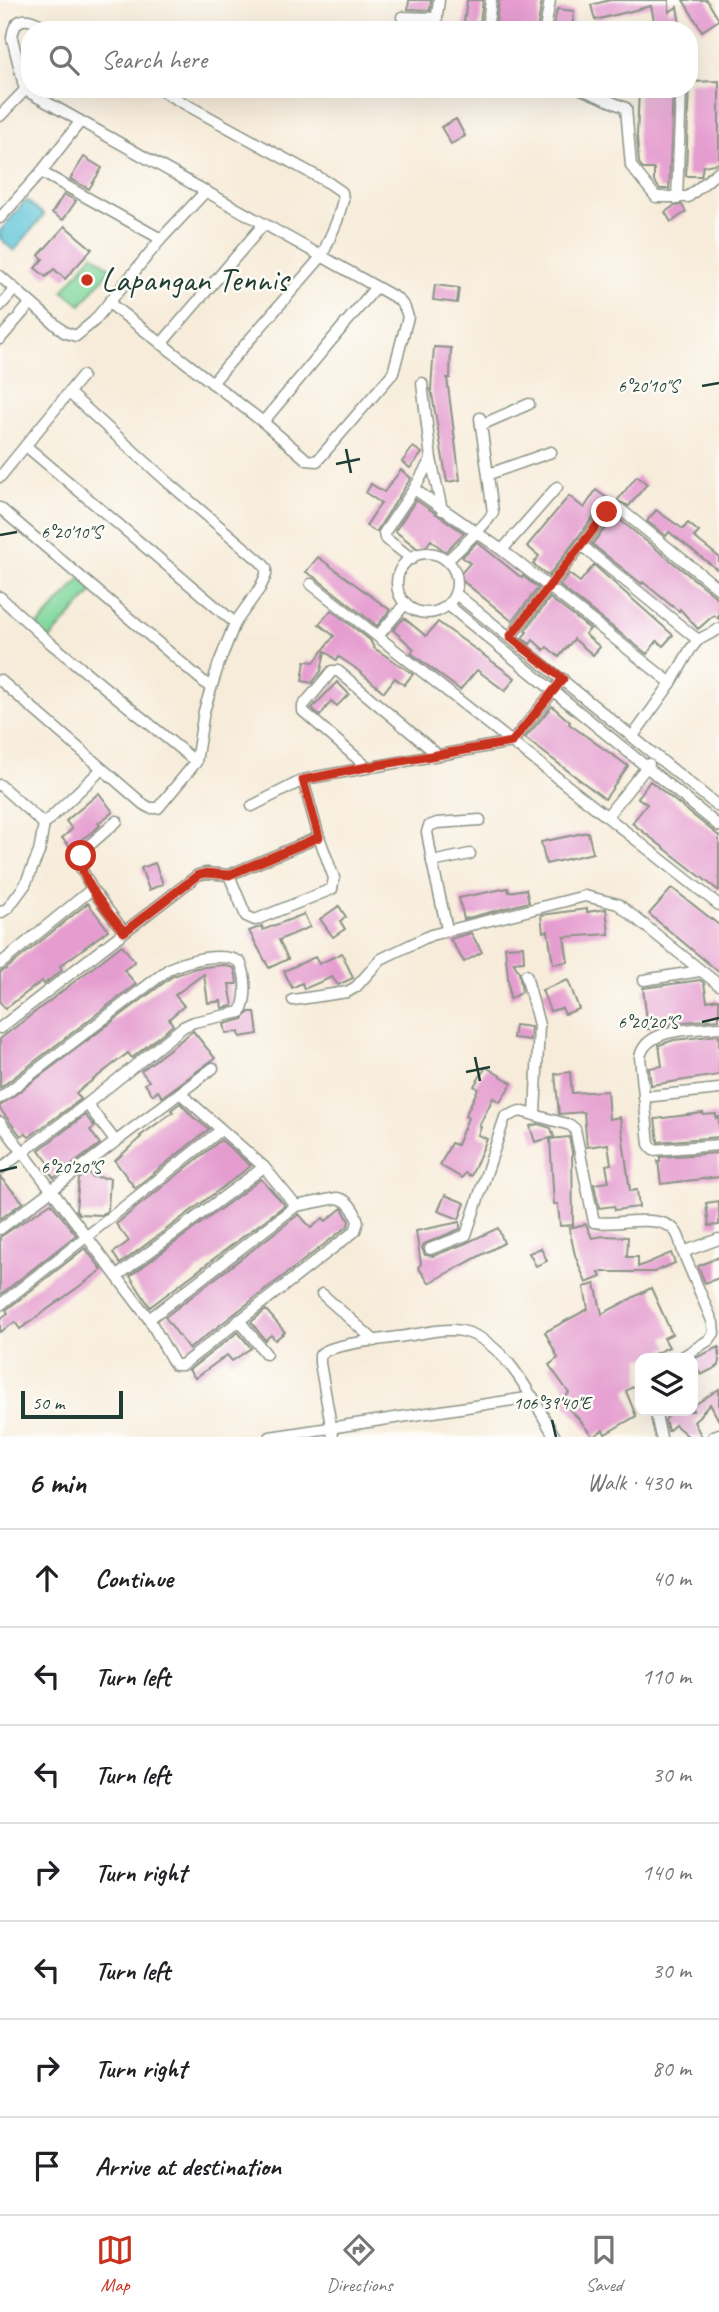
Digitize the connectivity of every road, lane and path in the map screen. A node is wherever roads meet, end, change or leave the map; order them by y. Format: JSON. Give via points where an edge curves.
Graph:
{"nodes":[{"id":1,"x":439,"y":0,"type":"edge"},
{"id":2,"x":491,"y":0,"type":"edge"},
{"id":3,"x":550,"y":0,"type":"edge"},
{"id":4,"x":402,"y":17,"type":"dead end"},
{"id":5,"x":30,"y":21,"type":"edge"},
{"id":6,"x":421,"y":21,"type":"edge"},
{"id":7,"x":436,"y":21,"type":"edge"},
{"id":8,"x":488,"y":21,"type":"edge"},
{"id":9,"x":546,"y":21,"type":"edge"},
{"id":10,"x":21,"y":74,"type":"edge"},
{"id":11,"x":21,"y":94,"type":"edge"},
{"id":12,"x":39,"y":98,"type":"edge"},
{"id":13,"x":175,"y":98,"type":"edge"},
{"id":14,"x":602,"y":98,"type":"edge"},
{"id":15,"x":681,"y":98,"type":"edge"},
{"id":16,"x":0,"y":116,"type":"edge"},
{"id":17,"x":80,"y":122,"type":"junction"},
{"id":18,"x":719,"y":171,"type":"edge"},
{"id":19,"x":41,"y":172,"type":"junction"},
{"id":20,"x":206,"y":191,"type":"junction"},
{"id":21,"x":677,"y":198,"type":"junction"},
{"id":22,"x":1,"y":217,"type":"edge"},
{"id":23,"x":264,"y":224,"type":"junction"},
{"id":24,"x":161,"y":239,"type":"junction"},
{"id":25,"x":322,"y":256,"type":"junction"},
{"id":26,"x":0,"y":276,"type":"edge"},
{"id":27,"x":376,"y":287,"type":"junction"},
{"id":28,"x":15,"y":289,"type":"junction"},
{"id":29,"x":109,"y":303,"type":"junction"},
{"id":30,"x":30,"y":304,"type":"junction"},
{"id":31,"x":0,"y":306,"type":"edge"},
{"id":32,"x":0,"y":339,"type":"edge"},
{"id":33,"x":161,"y":344,"type":"junction"},
{"id":34,"x":82,"y":376,"type":"dead end"},
{"id":35,"x":212,"y":383,"type":"junction"},
{"id":36,"x":422,"y":383,"type":"dead end"},
{"id":37,"x":69,"y":393,"type":"junction"},
{"id":38,"x":529,"y":404,"type":"dead end"},
{"id":39,"x":262,"y":422,"type":"junction"},
{"id":40,"x":26,"y":446,"type":"junction"},
{"id":41,"x":551,"y":452,"type":"dead end"},
{"id":42,"x":431,"y":459,"type":"junction"},
{"id":43,"x":489,"y":474,"type":"junction"},
{"id":44,"x":0,"y":477,"type":"edge"},
{"id":45,"x":557,"y":487,"type":"dead end"},
{"id":46,"x":414,"y":489,"type":"junction"},
{"id":47,"x":0,"y":508,"type":"edge"},
{"id":48,"x":442,"y":510,"type":"junction"},
{"id":49,"x":474,"y":532,"type":"junction"},
{"id":50,"x":581,"y":545,"type":"junction"},
{"id":51,"x":502,"y":550,"type":"junction"},
{"id":52,"x":412,"y":559,"type":"junction"},
{"id":53,"x":447,"y":561,"type":"junction"},
{"id":54,"x":311,"y":584,"type":"dead end"},
{"id":55,"x":548,"y":587,"type":"junction"},
{"id":56,"x":719,"y":589,"type":"edge"},
{"id":57,"x":456,"y":594,"type":"junction"},
{"id":58,"x":0,"y":597,"type":"edge"},
{"id":59,"x":406,"y":603,"type":"junction"},
{"id":60,"x":448,"y":605,"type":"junction"},
{"id":61,"x":235,"y":623,"type":"junction"},
{"id":62,"x":719,"y":629,"type":"edge"},
{"id":63,"x":377,"y":636,"type":"junction"},
{"id":64,"x":510,"y":637,"type":"junction"},
{"id":65,"x":698,"y":639,"type":"junction"},
{"id":66,"x":563,"y":679,"type":"junction"},
{"id":67,"x":0,"y":680,"type":"edge"},
{"id":68,"x":671,"y":683,"type":"junction"},
{"id":69,"x":211,"y":688,"type":"junction"},
{"id":70,"x":554,"y":693,"type":"junction"},
{"id":71,"x":633,"y":736,"type":"junction"},
{"id":72,"x":512,"y":742,"type":"junction"},
{"id":73,"x":438,"y":755,"type":"junction"},
{"id":74,"x":655,"y":756,"type":"junction"},
{"id":75,"x":196,"y":762,"type":"junction"},
{"id":76,"x":646,"y":766,"type":"junction"},
{"id":77,"x":367,"y":767,"type":"junction"},
{"id":78,"x":102,"y":769,"type":"junction"},
{"id":79,"x":303,"y":780,"type":"junction"},
{"id":80,"x":0,"y":785,"type":"edge"},
{"id":81,"x":253,"y":806,"type":"dead end"},
{"id":82,"x":719,"y":807,"type":"edge"},
{"id":83,"x":607,"y":817,"type":"junction"},
{"id":84,"x":480,"y":820,"type":"dead end"},
{"id":85,"x":117,"y":821,"type":"dead end"},
{"id":86,"x":44,"y":824,"type":"junction"},
{"id":87,"x":719,"y":826,"type":"edge"},
{"id":88,"x":319,"y":837,"type":"junction"},
{"id":89,"x":470,"y":854,"type":"dead end"},
{"id":90,"x":432,"y":862,"type":"junction"},
{"id":91,"x":229,"y":875,"type":"junction"},
{"id":92,"x":92,"y":889,"type":"junction"},
{"id":93,"x":719,"y":905,"type":"edge"},
{"id":94,"x":3,"y":907,"type":"edge"},
{"id":95,"x":447,"y":929,"type":"junction"},
{"id":96,"x":124,"y":932,"type":"junction"},
{"id":97,"x":0,"y":964,"type":"edge"},
{"id":98,"x":700,"y":971,"type":"junction"},
{"id":99,"x":526,"y":975,"type":"dead end"},
{"id":100,"x":644,"y":980,"type":"dead end"},
{"id":101,"x":718,"y":983,"type":"edge"},
{"id":102,"x":293,"y":1000,"type":"dead end"},
{"id":103,"x":719,"y":1027,"type":"edge"},
{"id":104,"x":0,"y":1028,"type":"edge"},
{"id":105,"x":213,"y":1068,"type":"dead end"},
{"id":106,"x":719,"y":1089,"type":"edge"},
{"id":107,"x":180,"y":1093,"type":"junction"},
{"id":108,"x":644,"y":1097,"type":"junction"},
{"id":109,"x":0,"y":1098,"type":"edge"},
{"id":110,"x":87,"y":1104,"type":"junction"},
{"id":111,"x":535,"y":1115,"type":"junction"},
{"id":112,"x":0,"y":1122,"type":"edge"},
{"id":113,"x":221,"y":1130,"type":"junction"},
{"id":114,"x":116,"y":1142,"type":"junction"},
{"id":115,"x":719,"y":1145,"type":"edge"},
{"id":116,"x":22,"y":1152,"type":"junction"},
{"id":117,"x":264,"y":1167,"type":"junction"},
{"id":118,"x":0,"y":1169,"type":"edge"},
{"id":119,"x":52,"y":1191,"type":"junction"},
{"id":120,"x":296,"y":1206,"type":"junction"},
{"id":121,"x":0,"y":1229,"type":"edge"},
{"id":122,"x":88,"y":1237,"type":"junction"},
{"id":123,"x":719,"y":1239,"type":"edge"},
{"id":124,"x":430,"y":1249,"type":"dead end"},
{"id":125,"x":683,"y":1252,"type":"junction"},
{"id":126,"x":117,"y":1276,"type":"junction"},
{"id":127,"x":322,"y":1294,"type":"dead end"},
{"id":128,"x":0,"y":1305,"type":"edge"},
{"id":129,"x":149,"y":1319,"type":"junction"},
{"id":130,"x":239,"y":1321,"type":"junction"},
{"id":131,"x":375,"y":1341,"type":"junction"},
{"id":132,"x":689,"y":1353,"type":"edge"},
{"id":133,"x":265,"y":1354,"type":"dead end"},
{"id":134,"x":533,"y":1397,"type":"junction"},
{"id":135,"x":656,"y":1416,"type":"edge"},
{"id":136,"x":333,"y":1432,"type":"edge"},
{"id":137,"x":719,"y":1434,"type":"edge"},
{"id":138,"x":270,"y":1437,"type":"edge"},
{"id":139,"x":555,"y":1437,"type":"edge"},
{"id":140,"x":662,"y":1437,"type":"edge"},
{"id":141,"x":713,"y":1437,"type":"edge"}],
"edges":[{"from":1,"to":7,"type":"street"},
{"from":2,"to":8,"type":"street"},
{"from":3,"to":9,"type":"street"},
{"from":4,"to":6,"type":"street"},
{"from":5,"to":10,"type":"street","via":[[20,20],[12,30]]},
{"from":11,"to":16,"type":"street"},
{"from":12,"to":17,"type":"street"},
{"from":13,"to":25,"type":"street","via":[[342,192],[337,221]]},
{"from":14,"to":21,"type":"street","via":[[626,108],[631,166],[656,197]]},
{"from":15,"to":21,"type":"street"},
{"from":17,"to":19,"type":"street"},
{"from":17,"to":20,"type":"street"},
{"from":18,"to":21,"type":"street","via":[[688,197]]},
{"from":19,"to":22,"type":"street"},
{"from":19,"to":24,"type":"street"},
{"from":20,"to":23,"type":"street"},
{"from":20,"to":24,"type":"street"},
{"from":23,"to":25,"type":"street"},
{"from":23,"to":33,"type":"street"},
{"from":24,"to":29,"type":"street"},
{"from":25,"to":27,"type":"street"},
{"from":25,"to":35,"type":"street"},
{"from":26,"to":28,"type":"street"},
{"from":27,"to":39,"type":"street"},
{"from":27,"to":39,"type":"street","via":[[398,299],[408,317],[393,373],[380,391],[317,461],[307,460]]},
{"from":28,"to":30,"type":"street"},
{"from":28,"to":31,"type":"street"},
{"from":29,"to":30,"type":"street","via":[[76,336],[64,332]]},
{"from":29,"to":33,"type":"street"},
{"from":30,"to":32,"type":"street"},
{"from":33,"to":35,"type":"street"},
{"from":34,"to":37,"type":"street"},
{"from":35,"to":39,"type":"street"},
{"from":36,"to":42,"type":"street"},
{"from":37,"to":40,"type":"street"},
{"from":37,"to":61,"type":"street","via":[[266,568],[260,588]]},
{"from":38,"to":43,"type":"street","via":[[481,422]]},
{"from":40,"to":44,"type":"street"},
{"from":40,"to":61,"type":"street"},
{"from":41,"to":43,"type":"street"},
{"from":42,"to":46,"type":"street"},
{"from":42,"to":48,"type":"street"},
{"from":43,"to":49,"type":"street","via":[[493,512]]},
{"from":45,"to":51,"type":"street"},
{"from":46,"to":48,"type":"street"},
{"from":46,"to":52,"type":"street","via":[[384,533]]},
{"from":47,"to":69,"type":"street"},
{"from":48,"to":49,"type":"street"},
{"from":49,"to":51,"type":"street"},
{"from":49,"to":53,"type":"street"},
{"from":50,"to":55,"type":"street"},
{"from":50,"to":56,"type":"street","via":[[607,512],[617,508]]},
{"from":50,"to":65,"type":"street"},
{"from":51,"to":55,"type":"street"},
{"from":52,"to":53,"type":"street","via":[[432,554]]},
{"from":52,"to":59,"type":"street","via":[[399,572],[397,586]]},
{"from":53,"to":57,"type":"street","via":[[458,581]]},
{"from":54,"to":63,"type":"street"},
{"from":55,"to":64,"type":"street"},
{"from":55,"to":68,"type":"street"},
{"from":57,"to":60,"type":"street"},
{"from":57,"to":64,"type":"street"},
{"from":58,"to":75,"type":"street"},
{"from":59,"to":60,"type":"street","via":[[423,613]]},
{"from":59,"to":63,"type":"street"},
{"from":60,"to":70,"type":"street"},
{"from":61,"to":69,"type":"street"},
{"from":62,"to":65,"type":"street"},
{"from":63,"to":72,"type":"street"},
{"from":64,"to":66,"type":"street"},
{"from":65,"to":68,"type":"street"},
{"from":66,"to":70,"type":"street"},
{"from":66,"to":71,"type":"street"},
{"from":67,"to":78,"type":"street"},
{"from":68,"to":71,"type":"street"},
{"from":69,"to":75,"type":"street"},
{"from":70,"to":72,"type":"street"},
{"from":70,"to":76,"type":"street"},
{"from":71,"to":74,"type":"street"},
{"from":72,"to":73,"type":"street"},
{"from":72,"to":83,"type":"street"},
{"from":73,"to":77,"type":"street"},
{"from":73,"to":77,"type":"street","via":[[338,671],[332,671],[303,711]]},
{"from":74,"to":76,"type":"street"},
{"from":74,"to":82,"type":"street"},
{"from":75,"to":78,"type":"street","via":[[158,808],[143,804]]},
{"from":76,"to":83,"type":"street"},
{"from":76,"to":87,"type":"street"},
{"from":77,"to":79,"type":"street"},
{"from":78,"to":86,"type":"street"},
{"from":79,"to":81,"type":"street"},
{"from":79,"to":88,"type":"street"},
{"from":80,"to":86,"type":"street"},
{"from":83,"to":93,"type":"street"},
{"from":84,"to":90,"type":"street","via":[[429,826]]},
{"from":85,"to":92,"type":"street","via":[[81,856],[79,864]]},
{"from":86,"to":94,"type":"street","via":[[39,852],[24,886]]},
{"from":88,"to":91,"type":"street"},
{"from":88,"to":91,"type":"street","via":[[334,878],[328,892],[255,920],[246,916]]},
{"from":89,"to":90,"type":"street"},
{"from":90,"to":95,"type":"street"},
{"from":91,"to":96,"type":"street","via":[[198,875]]},
{"from":92,"to":96,"type":"street"},
{"from":92,"to":97,"type":"street"},
{"from":95,"to":98,"type":"street","via":[[585,896],[618,904]]},
{"from":95,"to":102,"type":"street","via":[[381,959],[346,992]]},
{"from":96,"to":104,"type":"street"},
{"from":98,"to":100,"type":"street"},
{"from":98,"to":101,"type":"street"},
{"from":99,"to":111,"type":"street","via":[[539,1025]]},
{"from":103,"to":108,"type":"street","via":[[658,1035],[648,1042],[640,1058]]},
{"from":105,"to":107,"type":"street"},
{"from":106,"to":108,"type":"street"},
{"from":107,"to":113,"type":"street"},
{"from":107,"to":114,"type":"street"},
{"from":108,"to":115,"type":"street","via":[[653,1150]]},
{"from":109,"to":110,"type":"street","via":[[169,969],[214,958],[240,962],[245,988],[241,1012],[183,1027]]},
{"from":110,"to":114,"type":"street"},
{"from":110,"to":116,"type":"street"},
{"from":111,"to":124,"type":"street","via":[[520,1111],[505,1117],[466,1235]]},
{"from":111,"to":125,"type":"street","via":[[575,1129],[594,1222],[663,1224],[677,1234]]},
{"from":112,"to":116,"type":"street"},
{"from":113,"to":117,"type":"street"},
{"from":113,"to":122,"type":"street"},
{"from":114,"to":119,"type":"street"},
{"from":116,"to":118,"type":"street"},
{"from":116,"to":119,"type":"street"},
{"from":117,"to":120,"type":"street"},
{"from":117,"to":126,"type":"street"},
{"from":119,"to":121,"type":"street"},
{"from":119,"to":122,"type":"street"},
{"from":120,"to":129,"type":"street"},
{"from":120,"to":130,"type":"street","via":[[342,1199],[357,1217],[358,1227]]},
{"from":122,"to":126,"type":"street"},
{"from":122,"to":128,"type":"street"},
{"from":123,"to":125,"type":"street"},
{"from":125,"to":132,"type":"street","via":[[714,1333]]},
{"from":126,"to":129,"type":"street"},
{"from":127,"to":131,"type":"street"},
{"from":129,"to":130,"type":"street","via":[[175,1365],[188,1362]]},
{"from":130,"to":133,"type":"street"},
{"from":131,"to":134,"type":"street","via":[[463,1331],[500,1353]]},
{"from":131,"to":136,"type":"street","via":[[333,1348],[320,1355]]},
{"from":134,"to":136,"type":"street"},
{"from":134,"to":139,"type":"street"},
{"from":135,"to":140,"type":"street"},
{"from":136,"to":138,"type":"street"},
{"from":137,"to":141,"type":"street"}]}
